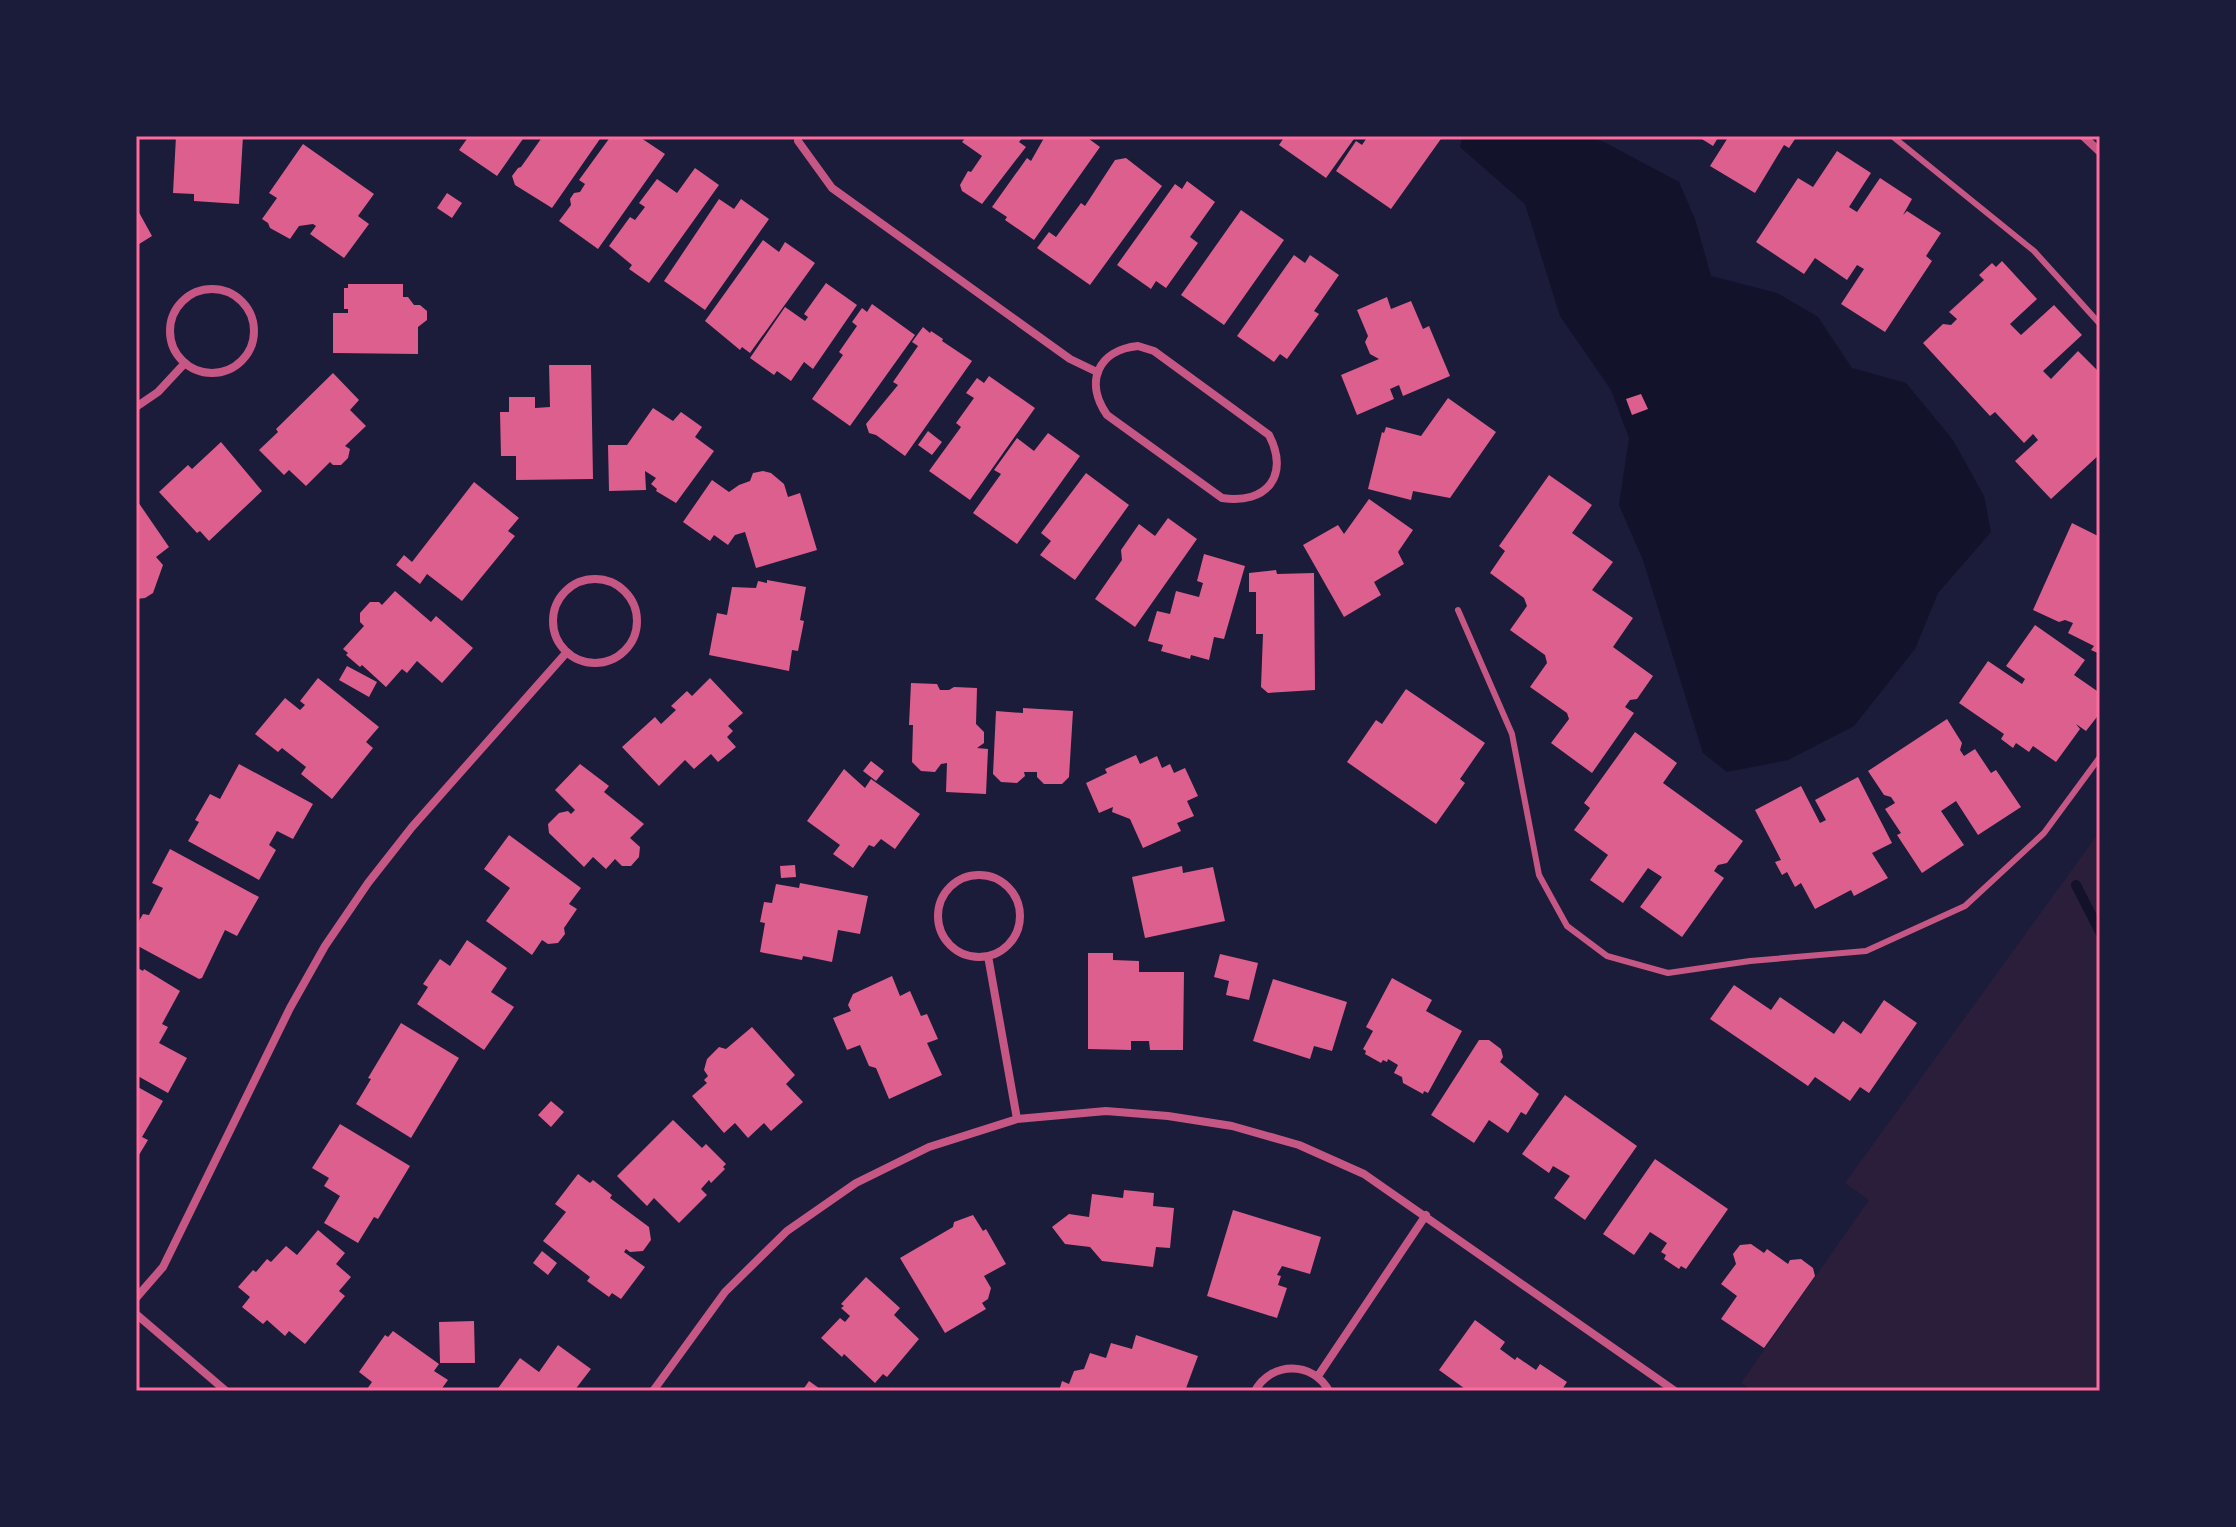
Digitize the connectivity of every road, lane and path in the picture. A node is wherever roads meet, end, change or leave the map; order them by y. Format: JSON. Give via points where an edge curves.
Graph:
{"nodes":[{"id":1,"x":798,"y":136,"type":"edge"},
{"id":2,"x":1892,"y":136,"type":"edge"},
{"id":3,"x":2083,"y":136,"type":"edge"},
{"id":4,"x":2100,"y":152,"type":"edge"},
{"id":5,"x":2100,"y":324,"type":"edge"},
{"id":6,"x":185,"y":363,"type":"junction"},
{"id":7,"x":1097,"y":372,"type":"junction"},
{"id":8,"x":136,"y":407,"type":"edge"},
{"id":9,"x":1458,"y":610,"type":"dead end"},
{"id":10,"x":567,"y":652,"type":"junction"},
{"id":11,"x":2100,"y":757,"type":"edge"},
{"id":12,"x":988,"y":956,"type":"junction"},
{"id":13,"x":1017,"y":1119,"type":"junction"},
{"id":14,"x":1426,"y":1215,"type":"junction"},
{"id":15,"x":136,"y":1298,"type":"edge"},
{"id":16,"x":136,"y":1314,"type":"edge"},
{"id":17,"x":1318,"y":1376,"type":"junction"},
{"id":18,"x":226,"y":1391,"type":"edge"},
{"id":19,"x":653,"y":1391,"type":"edge"},
{"id":20,"x":1255,"y":1391,"type":"edge"},
{"id":21,"x":1329,"y":1391,"type":"edge"},
{"id":22,"x":1675,"y":1391,"type":"edge"}],
"edges":[{"from":1,"to":7,"type":"street","via":[[832,188],[1070,359]]},
{"from":2,"to":5,"type":"lane","via":[[2034,251]]},
{"from":3,"to":4,"type":"street"},
{"from":6,"to":6,"type":"street","via":[[212,373],[239,362],[253,337],[248,309],[239,298],[227,291],[201,290],[179,304],[171,341]]},
{"from":6,"to":8,"type":"street"},
{"from":7,"to":7,"type":"street","via":[[1098,402],[1107,415],[1222,498],[1257,497],[1270,484],[1277,451],[1269,435],[1154,351],[1121,348]]},
{"from":9,"to":11,"type":"lane","via":[[1512,734],[1539,875],[1567,926],[1607,956],[1668,973],[1866,951],[1965,906],[2044,833]]},
{"from":10,"to":10,"type":"street","via":[[592,663],[618,656],[628,647],[635,635],[635,608],[619,586],[593,579],[567,590],[554,614],[558,641]]},
{"from":10,"to":15,"type":"street","via":[[368,883],[290,1008],[163,1267]]},
{"from":12,"to":12,"type":"street","via":[[1010,943],[1020,907],[1006,884],[983,874],[970,875],[946,891],[937,918],[948,944],[960,953]]},
{"from":12,"to":13,"type":"street"},
{"from":13,"to":14,"type":"street","via":[[1106,1111],[1232,1126],[1299,1145],[1364,1174]]},
{"from":13,"to":19,"type":"street","via":[[929,1147],[856,1183],[787,1231],[725,1292]]},
{"from":14,"to":17,"type":"street"},
{"from":14,"to":22,"type":"street"},
{"from":16,"to":18,"type":"street"},
{"from":17,"to":20,"type":"street","via":[[1306,1370],[1279,1370]]},
{"from":17,"to":21,"type":"street"}]}
